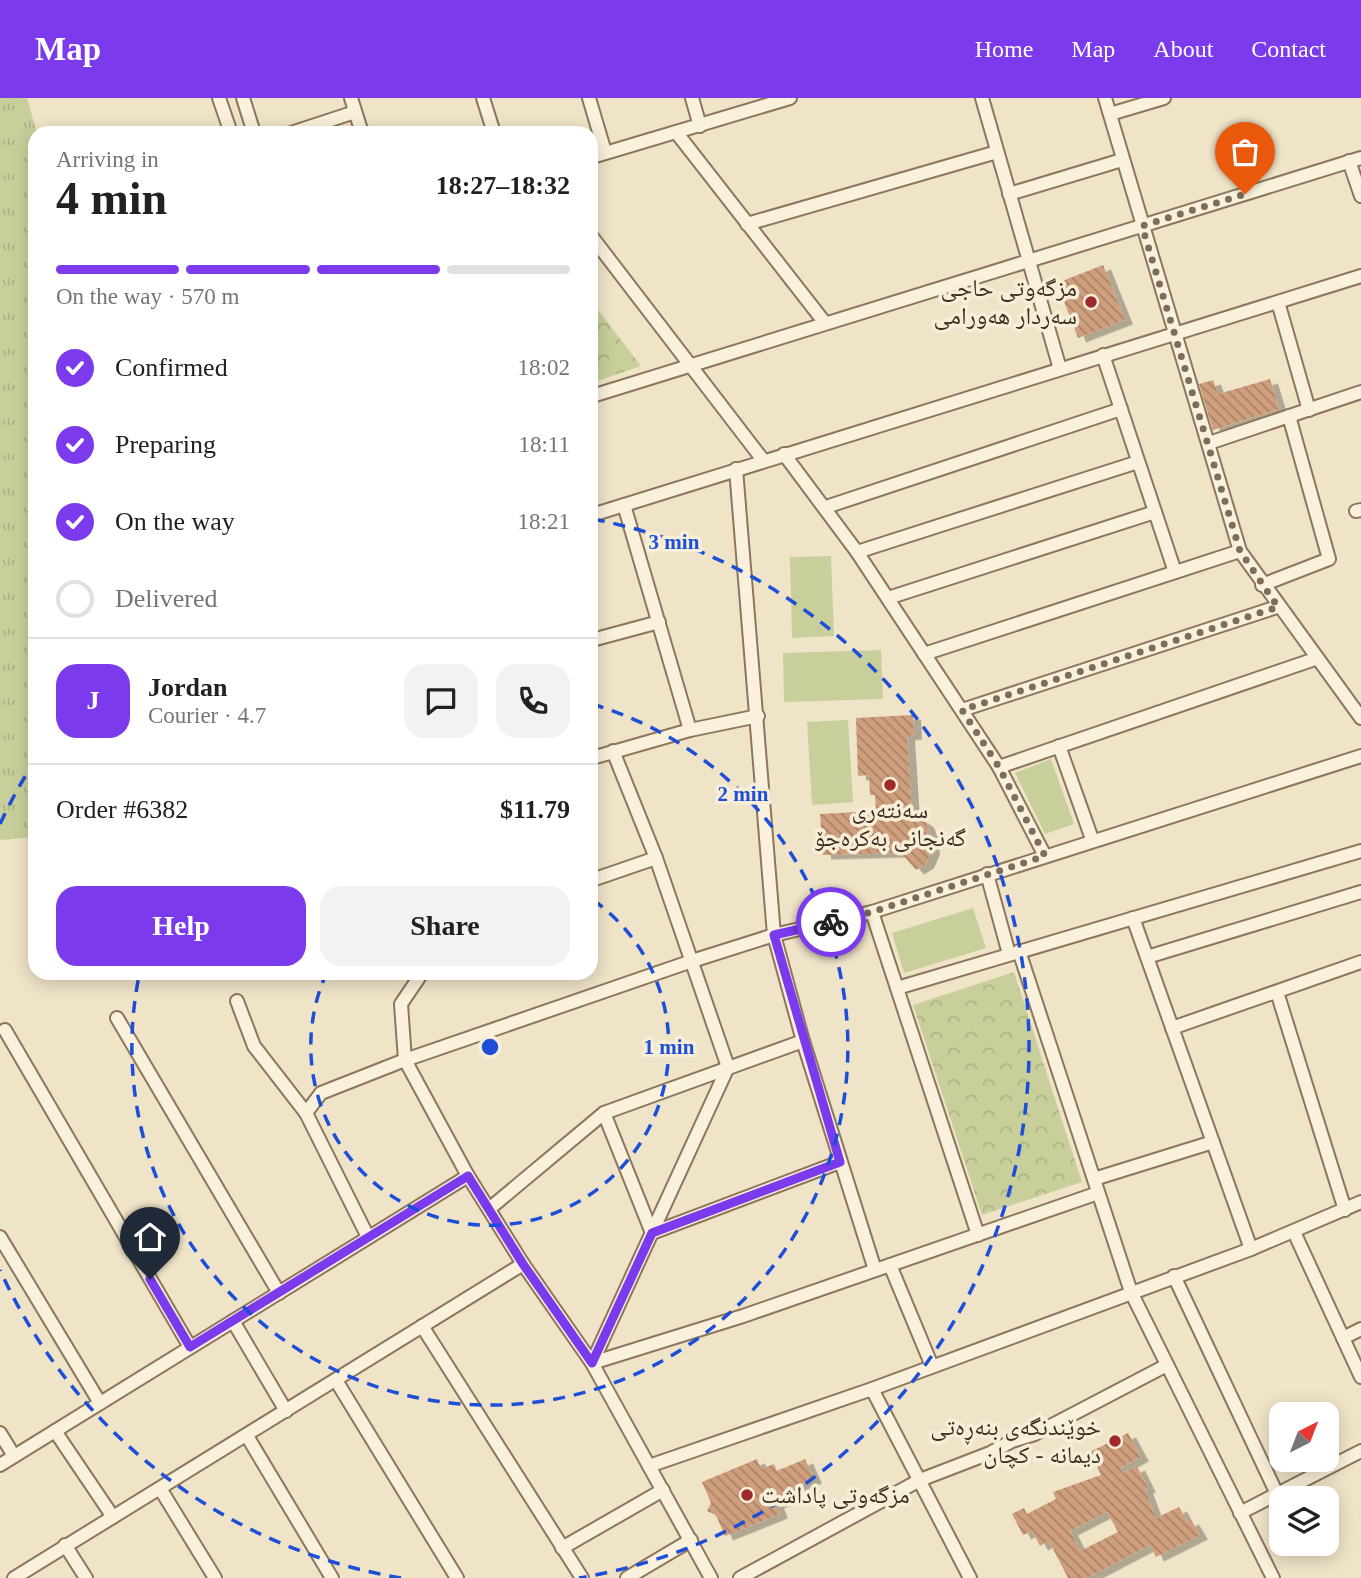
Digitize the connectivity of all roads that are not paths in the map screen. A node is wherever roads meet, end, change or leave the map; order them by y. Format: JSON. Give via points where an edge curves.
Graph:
{"nodes":[{"id":1,"x":219,"y":98,"type":"edge"},
{"id":2,"x":243,"y":98,"type":"edge"},
{"id":3,"x":351,"y":98,"type":"edge"},
{"id":4,"x":483,"y":98,"type":"edge"},
{"id":5,"x":589,"y":98,"type":"edge"},
{"id":6,"x":692,"y":98,"type":"edge"},
{"id":7,"x":790,"y":98,"type":"edge"},
{"id":8,"x":982,"y":98,"type":"edge"},
{"id":9,"x":1105,"y":98,"type":"edge"},
{"id":10,"x":1164,"y":98,"type":"edge"},
{"id":11,"x":355,"y":112,"type":"junction"},
{"id":12,"x":1110,"y":114,"type":"junction"},
{"id":13,"x":229,"y":126,"type":"edge"},
{"id":14,"x":252,"y":126,"type":"edge"},
{"id":15,"x":312,"y":126,"type":"edge"},
{"id":16,"x":360,"y":126,"type":"edge"},
{"id":17,"x":492,"y":126,"type":"edge"},
{"id":18,"x":597,"y":126,"type":"edge"},
{"id":19,"x":701,"y":126,"type":"junction"},
{"id":20,"x":598,"y":128,"type":"edge"},
{"id":21,"x":676,"y":132,"type":"junction"},
{"id":22,"x":605,"y":152,"type":"junction"},
{"id":23,"x":997,"y":152,"type":"junction"},
{"id":24,"x":598,"y":155,"type":"edge"},
{"id":25,"x":1122,"y":160,"type":"junction"},
{"id":26,"x":1355,"y":160,"type":"edge"},
{"id":27,"x":1009,"y":194,"type":"junction"},
{"id":28,"x":1361,"y":196,"type":"edge"},
{"id":29,"x":747,"y":224,"type":"junction"},
{"id":30,"x":1142,"y":226,"type":"junction"},
{"id":31,"x":598,"y":245,"type":"edge"},
{"id":32,"x":1028,"y":259,"type":"junction"},
{"id":33,"x":1361,"y":276,"type":"edge"},
{"id":34,"x":1278,"y":302,"type":"junction"},
{"id":35,"x":825,"y":323,"type":"junction"},
{"id":36,"x":1175,"y":333,"type":"junction"},
{"id":37,"x":1103,"y":355,"type":"junction"},
{"id":38,"x":690,"y":365,"type":"junction"},
{"id":39,"x":1060,"y":369,"type":"junction"},
{"id":40,"x":1361,"y":392,"type":"edge"},
{"id":41,"x":598,"y":394,"type":"edge"},
{"id":42,"x":1121,"y":409,"type":"junction"},
{"id":43,"x":1309,"y":410,"type":"junction"},
{"id":44,"x":1289,"y":416,"type":"junction"},
{"id":45,"x":1209,"y":443,"type":"junction"},
{"id":46,"x":784,"y":454,"type":"junction"},
{"id":47,"x":762,"y":460,"type":"junction"},
{"id":48,"x":1138,"y":462,"type":"junction"},
{"id":49,"x":736,"y":469,"type":"junction"},
{"id":50,"x":624,"y":505,"type":"junction"},
{"id":51,"x":826,"y":507,"type":"junction"},
{"id":52,"x":598,"y":512,"type":"edge"},
{"id":53,"x":1155,"y":512,"type":"junction"},
{"id":54,"x":1240,"y":551,"type":"junction"},
{"id":55,"x":857,"y":552,"type":"junction"},
{"id":56,"x":1175,"y":572,"type":"junction"},
{"id":57,"x":1262,"y":585,"type":"junction"},
{"id":58,"x":888,"y":598,"type":"junction"},
{"id":59,"x":1278,"y":607,"type":"junction"},
{"id":60,"x":659,"y":622,"type":"junction"},
{"id":61,"x":598,"y":638,"type":"edge"},
{"id":62,"x":924,"y":654,"type":"junction"},
{"id":63,"x":1315,"y":659,"type":"junction"},
{"id":64,"x":962,"y":710,"type":"junction"},
{"id":65,"x":758,"y":716,"type":"junction"},
{"id":66,"x":1361,"y":718,"type":"edge"},
{"id":67,"x":690,"y":730,"type":"junction"},
{"id":68,"x":1059,"y":746,"type":"junction"},
{"id":69,"x":613,"y":751,"type":"junction"},
{"id":70,"x":598,"y":756,"type":"edge"},
{"id":71,"x":1361,"y":756,"type":"edge"},
{"id":72,"x":999,"y":767,"type":"junction"},
{"id":73,"x":1093,"y":839,"type":"junction"},
{"id":74,"x":1361,"y":851,"type":"edge"},
{"id":75,"x":1045,"y":856,"type":"junction"},
{"id":76,"x":656,"y":858,"type":"junction"},
{"id":77,"x":987,"y":874,"type":"junction"},
{"id":78,"x":598,"y":878,"type":"edge"},
{"id":79,"x":1361,"y":892,"type":"edge"},
{"id":80,"x":872,"y":912,"type":"junction"},
{"id":81,"x":1133,"y":918,"type":"junction"},
{"id":82,"x":774,"y":935,"type":"junction"},
{"id":83,"x":1014,"y":952,"type":"junction"},
{"id":84,"x":1146,"y":957,"type":"junction"},
{"id":85,"x":692,"y":961,"type":"junction"},
{"id":86,"x":1361,"y":962,"type":"edge"},
{"id":87,"x":417,"y":980,"type":"edge"},
{"id":88,"x":897,"y":988,"type":"junction"},
{"id":89,"x":1277,"y":992,"type":"junction"},
{"id":90,"x":237,"y":1001,"type":"dead end"},
{"id":91,"x":117,"y":1018,"type":"dead end"},
{"id":92,"x":1172,"y":1028,"type":"junction"},
{"id":93,"x":5,"y":1030,"type":"dead end"},
{"id":94,"x":803,"y":1041,"type":"junction"},
{"id":95,"x":405,"y":1060,"type":"junction"},
{"id":96,"x":728,"y":1068,"type":"junction"},
{"id":97,"x":306,"y":1113,"type":"junction"},
{"id":98,"x":604,"y":1113,"type":"junction"},
{"id":99,"x":1213,"y":1142,"type":"junction"},
{"id":100,"x":840,"y":1162,"type":"junction"},
{"id":101,"x":468,"y":1176,"type":"junction"},
{"id":102,"x":1094,"y":1179,"type":"junction"},
{"id":103,"x":1098,"y":1193,"type":"junction"},
{"id":104,"x":1361,"y":1202,"type":"edge"},
{"id":105,"x":489,"y":1209,"type":"junction"},
{"id":106,"x":1345,"y":1210,"type":"junction"},
{"id":107,"x":1294,"y":1232,"type":"junction"},
{"id":108,"x":652,"y":1233,"type":"junction"},
{"id":109,"x":978,"y":1235,"type":"junction"},
{"id":110,"x":0,"y":1237,"type":"edge"},
{"id":111,"x":368,"y":1237,"type":"junction"},
{"id":112,"x":1251,"y":1249,"type":"junction"},
{"id":113,"x":523,"y":1264,"type":"junction"},
{"id":114,"x":890,"y":1265,"type":"junction"},
{"id":115,"x":875,"y":1270,"type":"junction"},
{"id":116,"x":1174,"y":1276,"type":"junction"},
{"id":117,"x":1131,"y":1292,"type":"junction"},
{"id":118,"x":279,"y":1293,"type":"junction"},
{"id":119,"x":233,"y":1321,"type":"junction"},
{"id":120,"x":422,"y":1326,"type":"junction"},
{"id":121,"x":1361,"y":1329,"type":"edge"},
{"id":122,"x":1343,"y":1338,"type":"junction"},
{"id":123,"x":190,"y":1347,"type":"junction"},
{"id":124,"x":592,"y":1363,"type":"junction"},
{"id":125,"x":1167,"y":1365,"type":"junction"},
{"id":126,"x":932,"y":1366,"type":"junction"},
{"id":127,"x":1361,"y":1377,"type":"edge"},
{"id":128,"x":337,"y":1382,"type":"junction"},
{"id":129,"x":872,"y":1389,"type":"junction"},
{"id":130,"x":100,"y":1403,"type":"junction"},
{"id":131,"x":286,"y":1411,"type":"junction"},
{"id":132,"x":55,"y":1431,"type":"junction"},
{"id":133,"x":0,"y":1433,"type":"edge"},
{"id":134,"x":247,"y":1436,"type":"junction"},
{"id":135,"x":1361,"y":1451,"type":"edge"},
{"id":136,"x":14,"y":1456,"type":"junction"},
{"id":137,"x":0,"y":1465,"type":"edge"},
{"id":138,"x":649,"y":1466,"type":"junction"},
{"id":139,"x":920,"y":1480,"type":"junction"},
{"id":140,"x":1273,"y":1486,"type":"edge"},
{"id":141,"x":1293,"y":1486,"type":"edge"},
{"id":142,"x":161,"y":1490,"type":"junction"},
{"id":143,"x":663,"y":1490,"type":"junction"},
{"id":144,"x":1269,"y":1498,"type":"edge"},
{"id":145,"x":1240,"y":1513,"type":"junction"},
{"id":146,"x":113,"y":1517,"type":"junction"},
{"id":147,"x":691,"y":1540,"type":"junction"},
{"id":148,"x":65,"y":1545,"type":"junction"},
{"id":149,"x":562,"y":1548,"type":"junction"},
{"id":150,"x":14,"y":1578,"type":"edge"},
{"id":151,"x":86,"y":1578,"type":"edge"},
{"id":152,"x":215,"y":1578,"type":"edge"},
{"id":153,"x":332,"y":1578,"type":"edge"},
{"id":154,"x":457,"y":1578,"type":"edge"},
{"id":155,"x":582,"y":1578,"type":"edge"},
{"id":156,"x":627,"y":1578,"type":"edge"},
{"id":157,"x":711,"y":1578,"type":"edge"},
{"id":158,"x":740,"y":1578,"type":"edge"},
{"id":159,"x":970,"y":1578,"type":"edge"},
{"id":160,"x":1273,"y":1578,"type":"edge"}],
"edges":[{"from":1,"to":13,"type":"street"},
{"from":2,"to":14,"type":"street"},
{"from":3,"to":11,"type":"street"},
{"from":4,"to":17,"type":"street"},
{"from":5,"to":18,"type":"street"},
{"from":6,"to":19,"type":"street"},
{"from":7,"to":19,"type":"street"},
{"from":8,"to":23,"type":"street"},
{"from":9,"to":12,"type":"street"},
{"from":10,"to":12,"type":"street"},
{"from":11,"to":15,"type":"street"},
{"from":11,"to":16,"type":"street"},
{"from":12,"to":25,"type":"street"},
{"from":19,"to":21,"type":"street"},
{"from":20,"to":22,"type":"street"},
{"from":21,"to":22,"type":"street"},
{"from":21,"to":29,"type":"street"},
{"from":22,"to":24,"type":"street"},
{"from":23,"to":27,"type":"street"},
{"from":23,"to":29,"type":"street"},
{"from":25,"to":27,"type":"street"},
{"from":25,"to":30,"type":"street"},
{"from":26,"to":28,"type":"street"},
{"from":26,"to":30,"type":"street"},
{"from":27,"to":32,"type":"street"},
{"from":29,"to":35,"type":"street"},
{"from":30,"to":32,"type":"street"},
{"from":30,"to":36,"type":"street"},
{"from":31,"to":38,"type":"street"},
{"from":32,"to":35,"type":"street"},
{"from":32,"to":39,"type":"street"},
{"from":33,"to":34,"type":"street"},
{"from":34,"to":36,"type":"street"},
{"from":34,"to":43,"type":"street"},
{"from":35,"to":38,"type":"street"},
{"from":36,"to":37,"type":"street"},
{"from":36,"to":45,"type":"street"},
{"from":37,"to":39,"type":"street"},
{"from":37,"to":42,"type":"street"},
{"from":38,"to":41,"type":"street"},
{"from":38,"to":47,"type":"street"},
{"from":39,"to":46,"type":"street"},
{"from":40,"to":43,"type":"street"},
{"from":42,"to":48,"type":"street"},
{"from":42,"to":51,"type":"street"},
{"from":43,"to":44,"type":"street"},
{"from":44,"to":45,"type":"street"},
{"from":44,"to":57,"type":"street","via":[[1329,559]]},
{"from":45,"to":54,"type":"street"},
{"from":46,"to":47,"type":"street"},
{"from":46,"to":51,"type":"street"},
{"from":47,"to":49,"type":"street"},
{"from":48,"to":53,"type":"street"},
{"from":48,"to":55,"type":"street"},
{"from":49,"to":50,"type":"street"},
{"from":49,"to":65,"type":"street"},
{"from":50,"to":52,"type":"street"},
{"from":50,"to":60,"type":"street"},
{"from":51,"to":55,"type":"street"},
{"from":53,"to":56,"type":"street"},
{"from":53,"to":58,"type":"street"},
{"from":54,"to":56,"type":"street"},
{"from":54,"to":57,"type":"street"},
{"from":55,"to":58,"type":"street"},
{"from":56,"to":62,"type":"street"},
{"from":57,"to":59,"type":"street"},
{"from":58,"to":62,"type":"street"},
{"from":59,"to":63,"type":"street"},
{"from":59,"to":64,"type":"street"},
{"from":60,"to":61,"type":"street"},
{"from":60,"to":67,"type":"street"},
{"from":62,"to":64,"type":"street"},
{"from":63,"to":66,"type":"street"},
{"from":63,"to":68,"type":"street"},
{"from":64,"to":72,"type":"street"},
{"from":65,"to":67,"type":"street"},
{"from":65,"to":82,"type":"street"},
{"from":67,"to":69,"type":"street"},
{"from":68,"to":72,"type":"street"},
{"from":68,"to":73,"type":"street"},
{"from":69,"to":70,"type":"street"},
{"from":69,"to":76,"type":"street"},
{"from":71,"to":73,"type":"street"},
{"from":72,"to":75,"type":"street"},
{"from":73,"to":75,"type":"street"},
{"from":74,"to":81,"type":"street"},
{"from":75,"to":77,"type":"street"},
{"from":76,"to":78,"type":"street"},
{"from":76,"to":85,"type":"street"},
{"from":77,"to":80,"type":"street"},
{"from":77,"to":83,"type":"street"},
{"from":79,"to":84,"type":"street"},
{"from":80,"to":82,"type":"street"},
{"from":80,"to":88,"type":"street"},
{"from":81,"to":83,"type":"street"},
{"from":81,"to":84,"type":"street"},
{"from":82,"to":85,"type":"street"},
{"from":82,"to":94,"type":"street"},
{"from":83,"to":88,"type":"street"},
{"from":83,"to":102,"type":"street"},
{"from":84,"to":92,"type":"street"},
{"from":85,"to":95,"type":"street"},
{"from":85,"to":96,"type":"street"},
{"from":86,"to":89,"type":"street"},
{"from":87,"to":95,"type":"street","via":[[401,1004]]},
{"from":88,"to":109,"type":"street"},
{"from":89,"to":92,"type":"street"},
{"from":89,"to":106,"type":"street"},
{"from":90,"to":97,"type":"street","via":[[254,1046]]},
{"from":91,"to":118,"type":"street"},
{"from":92,"to":99,"type":"street"},
{"from":93,"to":123,"type":"street"},
{"from":94,"to":96,"type":"street"},
{"from":94,"to":100,"type":"street"},
{"from":95,"to":97,"type":"street","via":[[321,1093]]},
{"from":95,"to":101,"type":"street"},
{"from":96,"to":98,"type":"street"},
{"from":96,"to":108,"type":"street"},
{"from":97,"to":111,"type":"street"},
{"from":98,"to":105,"type":"street"},
{"from":98,"to":108,"type":"street"},
{"from":99,"to":102,"type":"street"},
{"from":99,"to":112,"type":"street"},
{"from":100,"to":108,"type":"street"},
{"from":100,"to":115,"type":"street"},
{"from":101,"to":105,"type":"street"},
{"from":101,"to":111,"type":"street"},
{"from":102,"to":103,"type":"street"},
{"from":103,"to":109,"type":"street"},
{"from":103,"to":117,"type":"street"},
{"from":104,"to":106,"type":"street"},
{"from":105,"to":113,"type":"street"},
{"from":106,"to":107,"type":"street"},
{"from":107,"to":112,"type":"street"},
{"from":107,"to":122,"type":"street"},
{"from":108,"to":124,"type":"street"},
{"from":109,"to":114,"type":"street"},
{"from":110,"to":130,"type":"street"},
{"from":111,"to":118,"type":"street"},
{"from":112,"to":116,"type":"street"},
{"from":113,"to":120,"type":"street"},
{"from":113,"to":124,"type":"street"},
{"from":114,"to":115,"type":"street"},
{"from":114,"to":126,"type":"street"},
{"from":115,"to":124,"type":"street"},
{"from":116,"to":117,"type":"street"},
{"from":116,"to":140,"type":"street"},
{"from":117,"to":125,"type":"street"},
{"from":117,"to":126,"type":"street"},
{"from":118,"to":119,"type":"street"},
{"from":119,"to":123,"type":"street"},
{"from":119,"to":131,"type":"street"},
{"from":120,"to":128,"type":"street"},
{"from":120,"to":149,"type":"street"},
{"from":121,"to":122,"type":"street"},
{"from":122,"to":127,"type":"street"},
{"from":123,"to":130,"type":"street"},
{"from":124,"to":138,"type":"street"},
{"from":125,"to":139,"type":"street","via":[[1035,1434]]},
{"from":125,"to":145,"type":"street"},
{"from":126,"to":129,"type":"street"},
{"from":128,"to":131,"type":"street"},
{"from":128,"to":154,"type":"street"},
{"from":129,"to":138,"type":"street"},
{"from":129,"to":139,"type":"street"},
{"from":130,"to":132,"type":"street"},
{"from":131,"to":134,"type":"street"},
{"from":132,"to":136,"type":"street"},
{"from":132,"to":146,"type":"street"},
{"from":133,"to":136,"type":"street"},
{"from":134,"to":142,"type":"street"},
{"from":134,"to":153,"type":"street"},
{"from":135,"to":141,"type":"street"},
{"from":136,"to":137,"type":"street"},
{"from":138,"to":143,"type":"street"},
{"from":139,"to":158,"type":"street"},
{"from":139,"to":159,"type":"street"},
{"from":142,"to":146,"type":"street"},
{"from":142,"to":152,"type":"street"},
{"from":143,"to":147,"type":"street"},
{"from":143,"to":149,"type":"street"},
{"from":144,"to":145,"type":"street"},
{"from":145,"to":160,"type":"street"},
{"from":146,"to":148,"type":"street"},
{"from":147,"to":156,"type":"street"},
{"from":147,"to":157,"type":"street"},
{"from":148,"to":150,"type":"street"},
{"from":148,"to":151,"type":"street"},
{"from":149,"to":155,"type":"street"}]}
